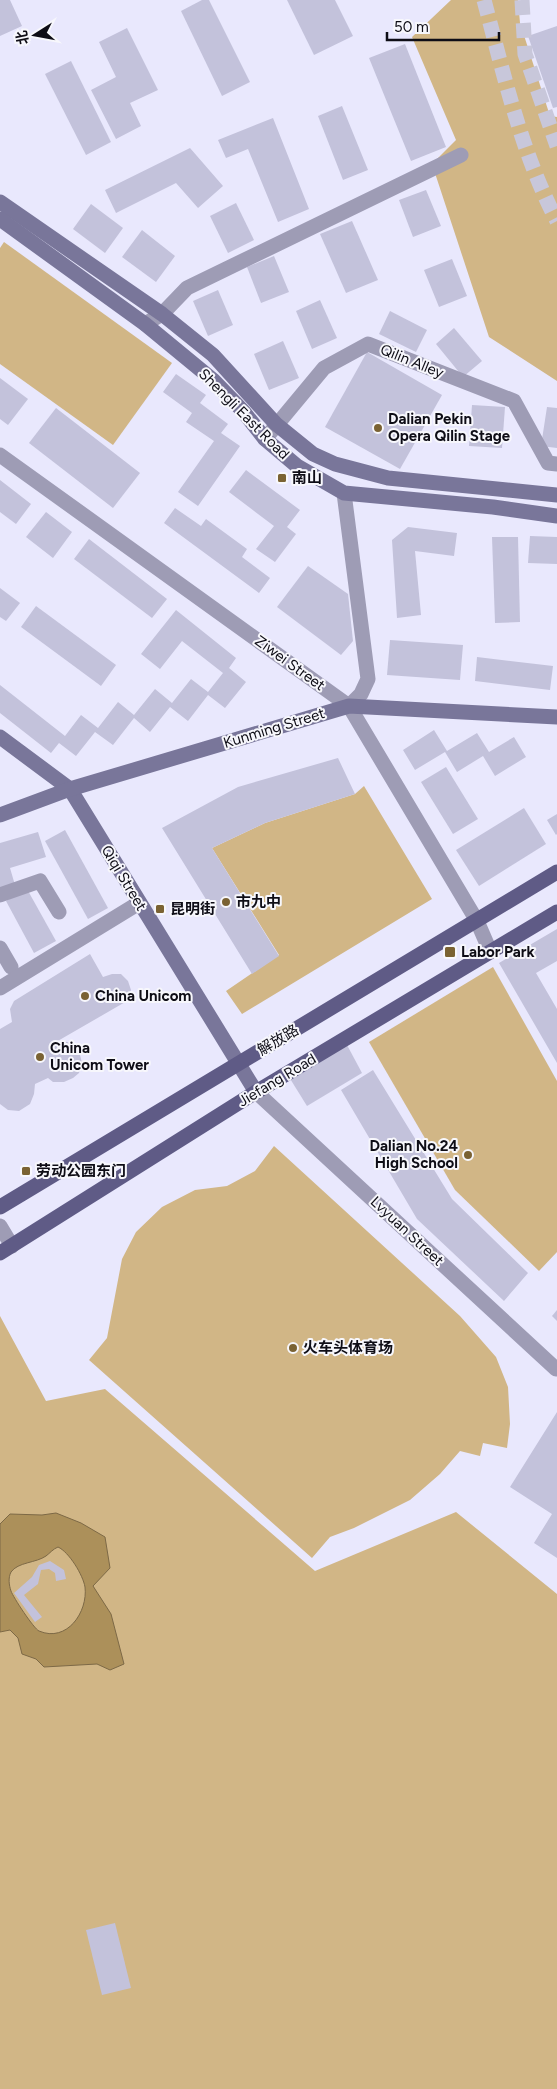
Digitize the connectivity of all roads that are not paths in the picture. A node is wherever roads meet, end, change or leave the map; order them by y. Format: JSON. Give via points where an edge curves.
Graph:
{"nodes":[{"id":1,"x":460,"y":155,"type":"dead end"},
{"id":2,"x":0,"y":202,"type":"edge"},
{"id":3,"x":0,"y":219,"type":"edge"},
{"id":4,"x":162,"y":314,"type":"junction"},
{"id":5,"x":145,"y":324,"type":"junction"},
{"id":6,"x":276,"y":424,"type":"junction"},
{"id":7,"x":264,"y":438,"type":"junction"},
{"id":8,"x":0,"y":455,"type":"edge"},
{"id":9,"x":557,"y":464,"type":"edge"},
{"id":10,"x":344,"y":493,"type":"junction"},
{"id":11,"x":557,"y":495,"type":"edge"},
{"id":12,"x":557,"y":516,"type":"edge"},
{"id":13,"x":349,"y":706,"type":"junction"},
{"id":14,"x":557,"y":717,"type":"edge"},
{"id":15,"x":0,"y":737,"type":"edge"},
{"id":16,"x":70,"y":789,"type":"junction"},
{"id":17,"x":0,"y":815,"type":"edge"},
{"id":18,"x":557,"y":872,"type":"edge"},
{"id":19,"x":0,"y":895,"type":"edge"},
{"id":20,"x":139,"y":903,"type":"junction"},
{"id":21,"x":59,"y":912,"type":"dead end"},
{"id":22,"x":557,"y":912,"type":"edge"},
{"id":23,"x":477,"y":921,"type":"junction"},
{"id":24,"x":0,"y":948,"type":"edge"},
{"id":25,"x":490,"y":952,"type":"junction"},
{"id":26,"x":11,"y":967,"type":"dead end"},
{"id":27,"x":0,"y":988,"type":"edge"},
{"id":28,"x":239,"y":1063,"type":"junction"},
{"id":29,"x":256,"y":1092,"type":"junction"},
{"id":30,"x":0,"y":1207,"type":"edge"},
{"id":31,"x":0,"y":1226,"type":"edge"},
{"id":32,"x":6,"y":1250,"type":"edge"},
{"id":33,"x":557,"y":1368,"type":"edge"}],
"edges":[{"from":1,"to":4,"type":"street","via":[[187,288]]},
{"from":2,"to":4,"type":"main road"},
{"from":3,"to":5,"type":"main road","name":"Shengli East Road"},
{"from":4,"to":5,"type":"street"},
{"from":4,"to":6,"type":"main road","via":[[213,355]]},
{"from":5,"to":7,"type":"main road","name":"Shengli East Road","via":[[213,380]]},
{"from":6,"to":7,"type":"street","name":"Qilin Alley"},
{"from":6,"to":9,"type":"street","name":"Qilin Alley","via":[[324,368],[368,344],[514,401],[548,463]]},
{"from":6,"to":11,"type":"main road","via":[[313,454],[362,473]]},
{"from":7,"to":10,"type":"main road","name":"Shengli East Road","via":[[297,466]]},
{"from":8,"to":13,"type":"street","name":"Ziwei Street"},
{"from":10,"to":12,"type":"main road","name":"Shengli East Road"},
{"from":10,"to":13,"type":"street","via":[[368,680],[361,694]]},
{"from":13,"to":14,"type":"main road","name":"Kunming Street"},
{"from":13,"to":16,"type":"main road","name":"Kunming Street"},
{"from":13,"to":23,"type":"street","name":"Ziwei Street"},
{"from":15,"to":16,"type":"main road","name":"Qiqi Street"},
{"from":16,"to":17,"type":"main road","name":"Kunming Street"},
{"from":16,"to":20,"type":"main road","name":"Qiqi Street"},
{"from":18,"to":23,"type":"main road","name":"解放路"},
{"from":19,"to":21,"type":"street","via":[[40,881]]},
{"from":20,"to":27,"type":"street"},
{"from":20,"to":28,"type":"main road","name":"Qiqi Street"},
{"from":22,"to":25,"type":"main road","name":"Jiefang Road"},
{"from":23,"to":25,"type":"street","name":"Ziwei Street"},
{"from":23,"to":28,"type":"main road","name":"解放路"},
{"from":24,"to":26,"type":"street"},
{"from":25,"to":29,"type":"main road","name":"Jiefang Road"},
{"from":28,"to":29,"type":"main road","name":"Qiqi Street"},
{"from":28,"to":30,"type":"main road","name":"解放路"},
{"from":29,"to":32,"type":"main road","name":"Jiefang Road"},
{"from":29,"to":33,"type":"street","name":"Lvyuan Street"},
{"from":31,"to":32,"type":"street"}]}
